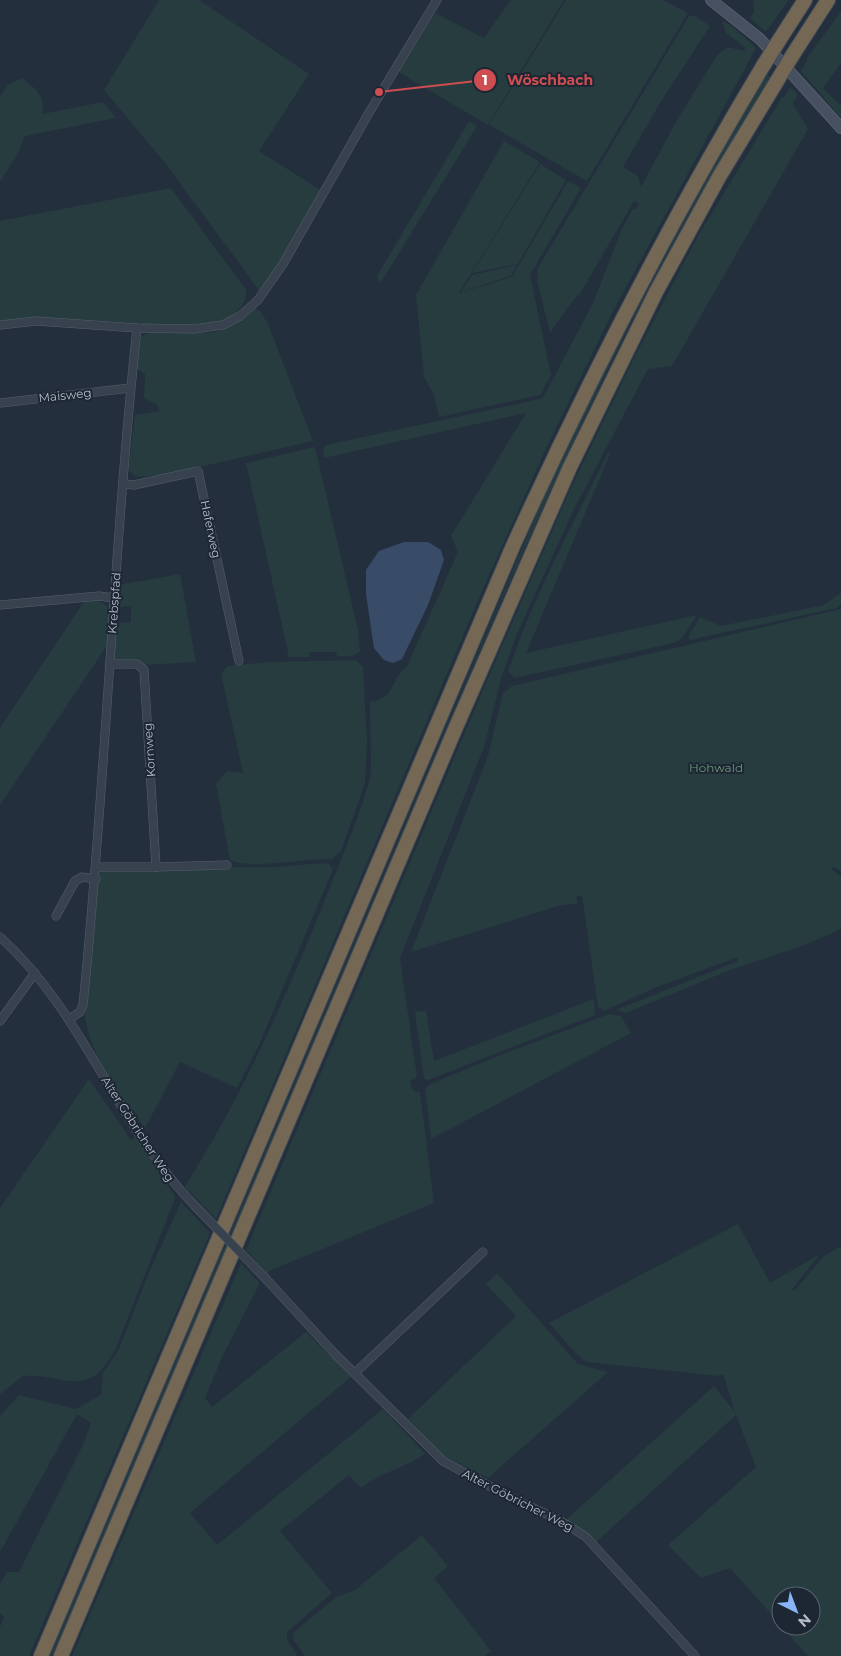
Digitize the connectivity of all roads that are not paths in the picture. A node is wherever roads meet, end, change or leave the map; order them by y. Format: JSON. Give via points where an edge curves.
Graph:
{"nodes":[{"id":1,"x":438,"y":0,"type":"edge"},
{"id":2,"x":711,"y":0,"type":"edge"},
{"id":3,"x":805,"y":0,"type":"edge"},
{"id":4,"x":828,"y":0,"type":"edge"},
{"id":5,"x":841,"y":128,"type":"edge"},
{"id":6,"x":0,"y":325,"type":"edge"},
{"id":7,"x":136,"y":328,"type":"junction"},
{"id":8,"x":130,"y":388,"type":"junction"},
{"id":9,"x":0,"y":403,"type":"edge"},
{"id":10,"x":124,"y":484,"type":"junction"},
{"id":11,"x":114,"y":598,"type":"junction"},
{"id":12,"x":0,"y":605,"type":"edge"},
{"id":13,"x":238,"y":661,"type":"dead end"},
{"id":14,"x":110,"y":664,"type":"junction"},
{"id":15,"x":228,"y":865,"type":"dead end"},
{"id":16,"x":156,"y":866,"type":"junction"},
{"id":17,"x":96,"y":868,"type":"junction"},
{"id":18,"x":96,"y":879,"type":"junction"},
{"id":19,"x":56,"y":916,"type":"dead end"},
{"id":20,"x":0,"y":937,"type":"edge"},
{"id":21,"x":34,"y":973,"type":"junction"},
{"id":22,"x":69,"y":1019,"type":"junction"},
{"id":23,"x":0,"y":1021,"type":"edge"},
{"id":24,"x":483,"y":1252,"type":"dead end"},
{"id":25,"x":355,"y":1373,"type":"junction"},
{"id":26,"x":40,"y":1656,"type":"edge"},
{"id":27,"x":61,"y":1656,"type":"edge"},
{"id":28,"x":695,"y":1656,"type":"edge"}],
"edges":[{"from":1,"to":7,"type":"street","via":[[370,111],[284,264],[253,305],[230,322],[212,328]]},
{"from":2,"to":5,"type":"main road","via":[[760,39]]},
{"from":3,"to":26,"type":"highway","bridge":true,"via":[[762,66],[637,288],[545,477]]},
{"from":4,"to":27,"type":"highway","bridge":true,"via":[[719,177],[665,275],[570,467],[482,666]]},
{"from":6,"to":7,"type":"street","via":[[36,321]]},
{"from":7,"to":8,"type":"street","name":"Krebspfad"},
{"from":8,"to":9,"type":"street","name":"Maisweg"},
{"from":8,"to":10,"type":"street","name":"Krebspfad"},
{"from":10,"to":11,"type":"street","name":"Krebspfad"},
{"from":10,"to":13,"type":"street","name":"Haferweg","via":[[198,471]]},
{"from":11,"to":12,"type":"street","via":[[99,596]]},
{"from":11,"to":14,"type":"street","name":"Krebspfad"},
{"from":14,"to":16,"type":"street","name":"Kornweg","via":[[137,664],[144,670]]},
{"from":14,"to":17,"type":"street","name":"Krebspfad"},
{"from":15,"to":16,"type":"street"},
{"from":16,"to":17,"type":"street"},
{"from":17,"to":18,"type":"street","name":"Krebspfad"},
{"from":18,"to":19,"type":"street","via":[[82,877],[75,881]]},
{"from":18,"to":22,"type":"street","name":"Krebspfad","via":[[84,1005]]},
{"from":20,"to":21,"type":"street","name":"Alter Göbricher Weg"},
{"from":21,"to":22,"type":"street","name":"Alter Göbricher Weg"},
{"from":21,"to":23,"type":"street"},
{"from":22,"to":25,"type":"street","name":"Alter Göbricher Weg","bridge":true,"via":[[161,1166]]},
{"from":24,"to":25,"type":"street"},
{"from":25,"to":28,"type":"street","name":"Alter Göbricher Weg","via":[[443,1461],[586,1537]]}]}
